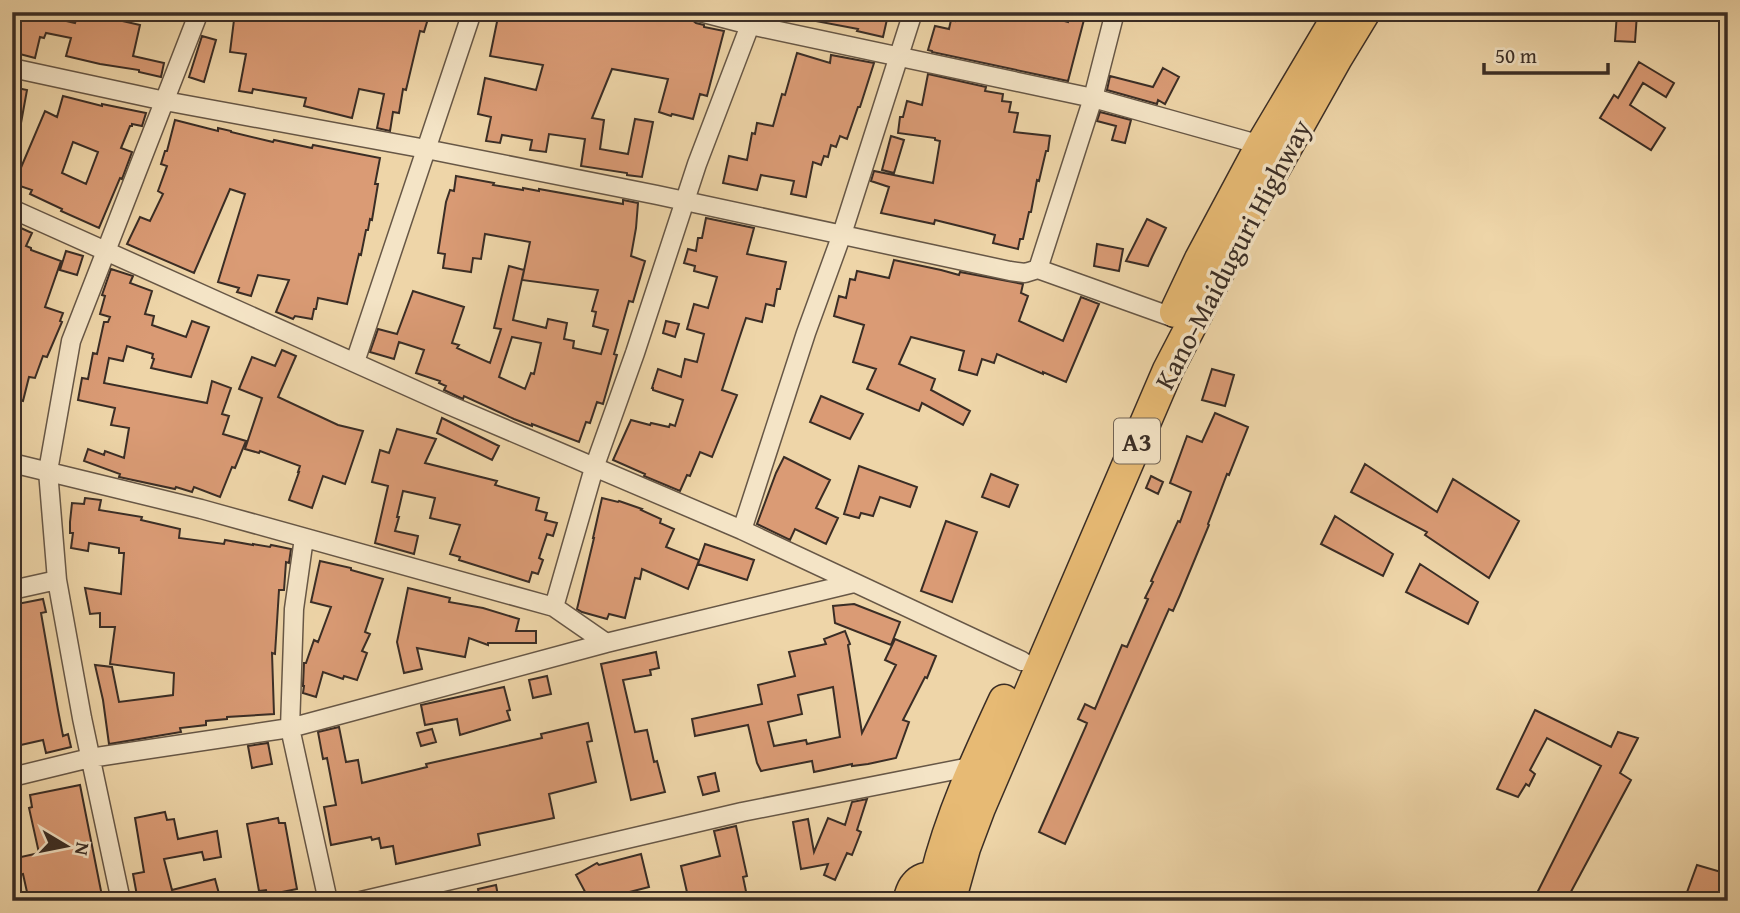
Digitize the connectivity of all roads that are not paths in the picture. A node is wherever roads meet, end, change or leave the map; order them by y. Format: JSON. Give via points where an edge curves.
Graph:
{"nodes":[{"id":1,"x":199,"y":12,"type":"edge"},
{"id":2,"x":472,"y":12,"type":"edge"},
{"id":3,"x":700,"y":12,"type":"edge"},
{"id":4,"x":913,"y":12,"type":"edge"},
{"id":5,"x":1115,"y":12,"type":"edge"},
{"id":6,"x":1340,"y":12,"type":"edge"},
{"id":7,"x":1365,"y":12,"type":"edge"},
{"id":8,"x":752,"y":18,"type":"edge"},
{"id":9,"x":898,"y":55,"type":"junction"},
{"id":10,"x":12,"y":68,"type":"edge"},
{"id":11,"x":1093,"y":98,"type":"junction"},
{"id":12,"x":165,"y":101,"type":"junction"},
{"id":13,"x":1261,"y":145,"type":"junction"},
{"id":14,"x":426,"y":149,"type":"junction"},
{"id":15,"x":686,"y":201,"type":"junction"},
{"id":16,"x":12,"y":209,"type":"edge"},
{"id":17,"x":842,"y":234,"type":"junction"},
{"id":18,"x":106,"y":252,"type":"junction"},
{"id":19,"x":1038,"y":269,"type":"junction"},
{"id":20,"x":1172,"y":317,"type":"junction"},
{"id":21,"x":355,"y":362,"type":"junction"},
{"id":22,"x":12,"y":463,"type":"edge"},
{"id":23,"x":594,"y":468,"type":"junction"},
{"id":24,"x":48,"y":471,"type":"junction"},
{"id":25,"x":742,"y":530,"type":"junction"},
{"id":26,"x":304,"y":538,"type":"junction"},
{"id":27,"x":57,"y":580,"type":"junction"},
{"id":28,"x":855,"y":583,"type":"junction"},
{"id":29,"x":12,"y":590,"type":"edge"},
{"id":30,"x":554,"y":607,"type":"junction"},
{"id":31,"x":606,"y":643,"type":"junction"},
{"id":32,"x":1022,"y":661,"type":"junction"},
{"id":33,"x":290,"y":728,"type":"junction"},
{"id":34,"x":90,"y":758,"type":"junction"},
{"id":35,"x":975,"y":766,"type":"junction"},
{"id":36,"x":12,"y":777,"type":"edge"},
{"id":37,"x":951,"y":894,"type":"edge"},
{"id":38,"x":121,"y":901,"type":"edge"},
{"id":39,"x":328,"y":901,"type":"edge"},
{"id":40,"x":361,"y":901,"type":"edge"},
{"id":41,"x":908,"y":901,"type":"edge"}],
"edges":[{"from":1,"to":12,"type":"street"},
{"from":2,"to":14,"type":"street"},
{"from":3,"to":8,"type":"street"},
{"from":4,"to":9,"type":"street"},
{"from":5,"to":11,"type":"street"},
{"from":6,"to":13,"type":"highway","name":"Kano-Maiduguri Highway","number":"A3"},
{"from":7,"to":37,"type":"highway","name":"Kano-Maiduguri Highway","number":"A3","via":[[1246,220],[1168,370],[976,818]]},
{"from":8,"to":9,"type":"street"},
{"from":8,"to":15,"type":"street"},
{"from":9,"to":11,"type":"street"},
{"from":9,"to":17,"type":"street"},
{"from":10,"to":12,"type":"street"},
{"from":11,"to":13,"type":"street"},
{"from":11,"to":19,"type":"street"},
{"from":12,"to":14,"type":"street"},
{"from":12,"to":18,"type":"street"},
{"from":13,"to":20,"type":"highway","name":"Kano-Maiduguri Highway","number":"A3"},
{"from":14,"to":15,"type":"street"},
{"from":14,"to":21,"type":"street"},
{"from":15,"to":17,"type":"street"},
{"from":15,"to":23,"type":"street"},
{"from":16,"to":18,"type":"street"},
{"from":17,"to":19,"type":"street","via":[[1025,274]]},
{"from":17,"to":25,"type":"street"},
{"from":18,"to":21,"type":"street"},
{"from":18,"to":24,"type":"street","via":[[71,341]]},
{"from":19,"to":20,"type":"street"},
{"from":20,"to":32,"type":"highway","name":"Kano-Maiduguri Highway","number":"A3"},
{"from":21,"to":23,"type":"street"},
{"from":22,"to":24,"type":"street"},
{"from":23,"to":25,"type":"street"},
{"from":23,"to":30,"type":"street"},
{"from":24,"to":26,"type":"street"},
{"from":24,"to":27,"type":"street"},
{"from":25,"to":28,"type":"street"},
{"from":26,"to":30,"type":"street"},
{"from":26,"to":33,"type":"street","via":[[294,609]]},
{"from":27,"to":29,"type":"street"},
{"from":27,"to":34,"type":"street"},
{"from":28,"to":31,"type":"street"},
{"from":28,"to":32,"type":"street"},
{"from":30,"to":31,"type":"street"},
{"from":31,"to":33,"type":"street"},
{"from":32,"to":35,"type":"highway","name":"Kano-Maiduguri Highway","number":"A3"},
{"from":33,"to":34,"type":"street"},
{"from":33,"to":39,"type":"street"},
{"from":34,"to":36,"type":"street"},
{"from":34,"to":38,"type":"street"},
{"from":35,"to":37,"type":"highway","name":"Kano-Maiduguri Highway","number":"A3","via":[[943,843]]},
{"from":35,"to":40,"type":"street","via":[[742,812]]},
{"from":37,"to":41,"type":"highway","via":[[920,880]]}]}
